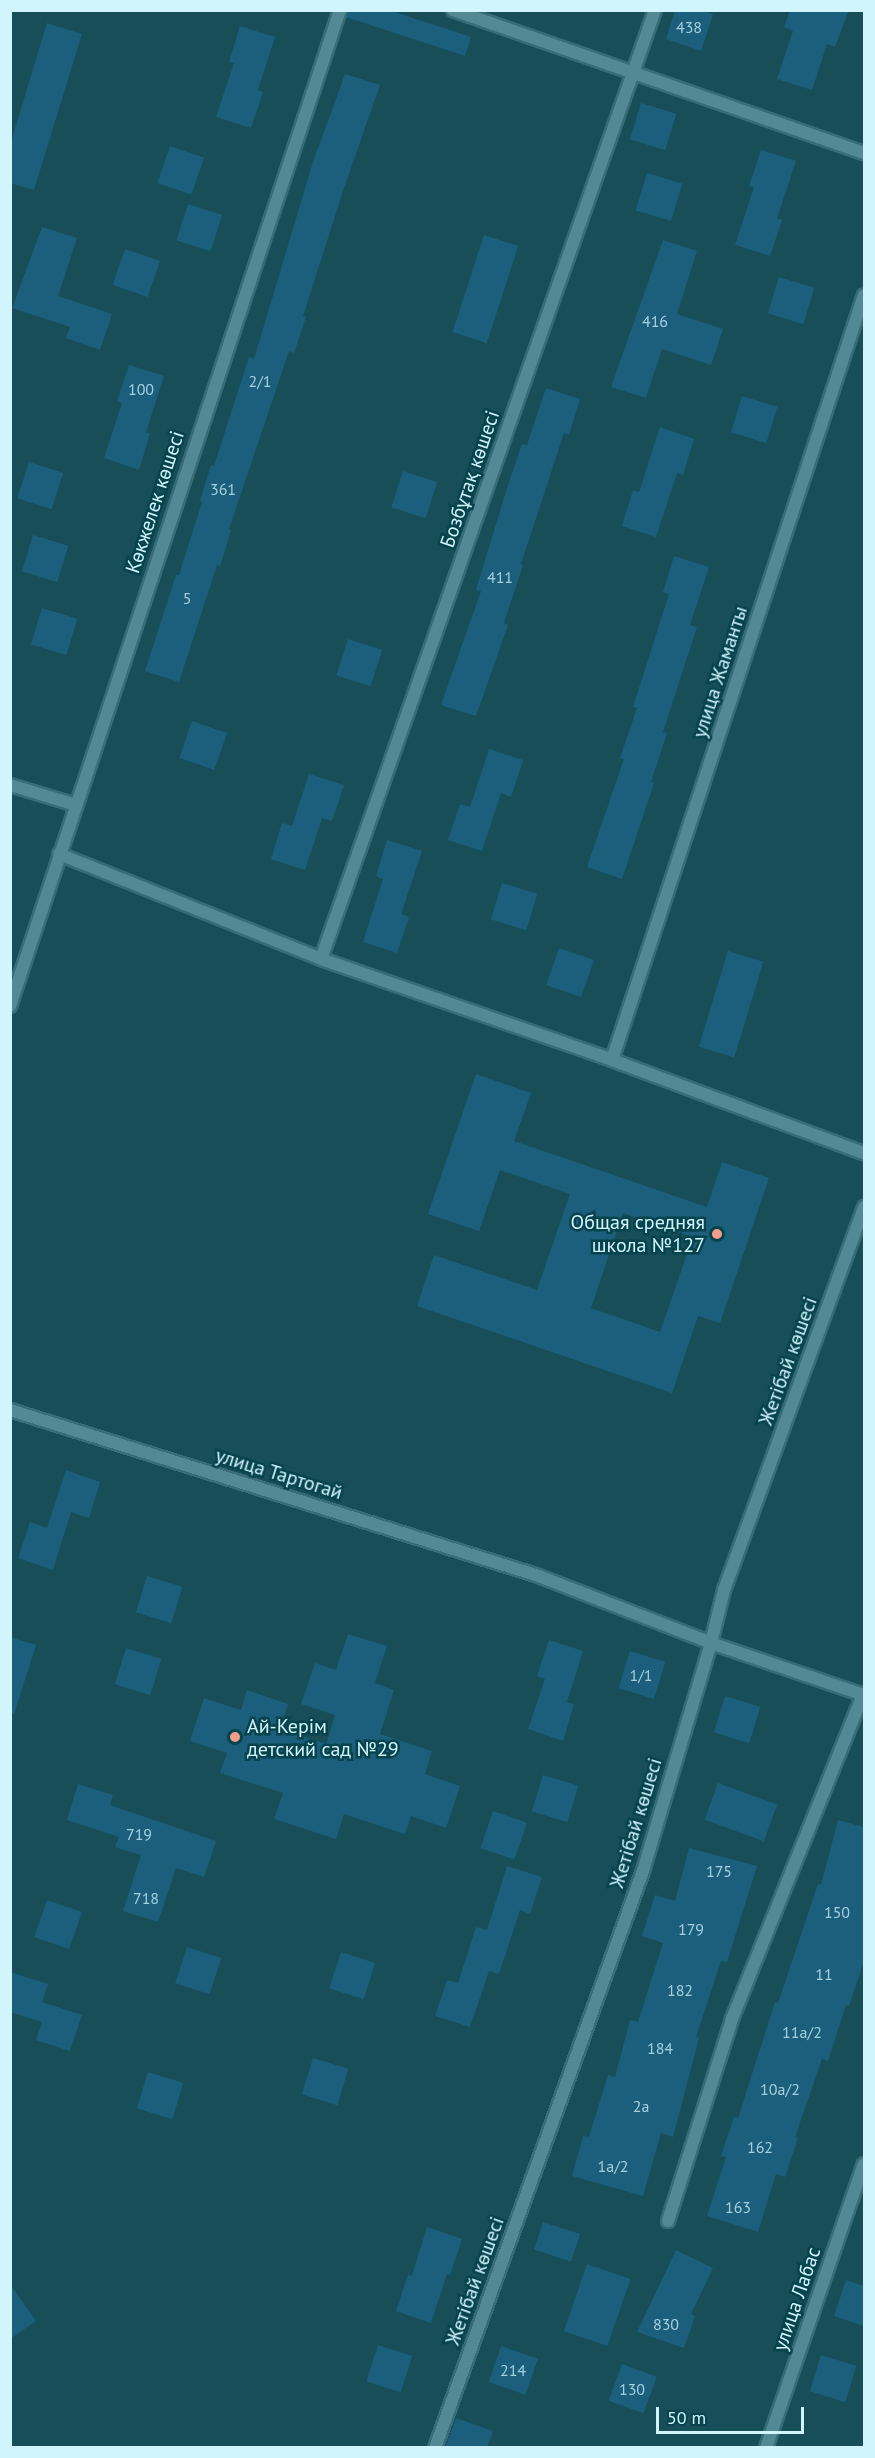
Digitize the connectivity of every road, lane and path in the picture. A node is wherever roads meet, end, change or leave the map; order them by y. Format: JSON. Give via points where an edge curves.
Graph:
{"nodes":[{"id":1,"x":340,"y":10,"type":"edge"},
{"id":2,"x":453,"y":10,"type":"edge"},
{"id":3,"x":654,"y":10,"type":"edge"},
{"id":4,"x":633,"y":73,"type":"junction"},
{"id":5,"x":864,"y":153,"type":"edge"},
{"id":6,"x":864,"y":295,"type":"edge"},
{"id":7,"x":10,"y":785,"type":"edge"},
{"id":8,"x":75,"y":805,"type":"junction"},
{"id":9,"x":59,"y":854,"type":"junction"},
{"id":10,"x":321,"y":959,"type":"junction"},
{"id":11,"x":10,"y":1006,"type":"edge"},
{"id":12,"x":612,"y":1060,"type":"junction"},
{"id":13,"x":864,"y":1153,"type":"edge"},
{"id":14,"x":864,"y":1207,"type":"edge"},
{"id":15,"x":10,"y":1410,"type":"edge"},
{"id":16,"x":711,"y":1643,"type":"junction"},
{"id":17,"x":864,"y":1695,"type":"edge"},
{"id":18,"x":864,"y":2164,"type":"edge"},
{"id":19,"x":668,"y":2222,"type":"dead end"},
{"id":20,"x":435,"y":2448,"type":"edge"},
{"id":21,"x":766,"y":2448,"type":"edge"}],
"edges":[{"from":1,"to":8,"type":"street","name":"Көкжелек көшесі"},
{"from":2,"to":4,"type":"street"},
{"from":3,"to":4,"type":"street","name":"Бозбұтақ көшесі"},
{"from":4,"to":5,"type":"street"},
{"from":4,"to":10,"type":"street","name":"Бозбұтақ көшесі"},
{"from":6,"to":12,"type":"street","name":"улица Жаманты"},
{"from":7,"to":8,"type":"street"},
{"from":8,"to":9,"type":"street","name":"Көкжелек көшесі"},
{"from":9,"to":10,"type":"street"},
{"from":9,"to":11,"type":"street","name":"Көкжелек көшесі"},
{"from":10,"to":12,"type":"street"},
{"from":12,"to":13,"type":"street"},
{"from":14,"to":16,"type":"street","name":"Жетібай көшесі","via":[[724,1590]]},
{"from":15,"to":16,"type":"street","name":"улица Тартогай","via":[[536,1575]]},
{"from":16,"to":17,"type":"street","name":"улица Тартогай"},
{"from":16,"to":20,"type":"street","name":"Жетібай көшесі","via":[[643,1871]]},
{"from":17,"to":19,"type":"street","via":[[732,2019]]},
{"from":18,"to":21,"type":"street","name":"улица Лабас"}]}
